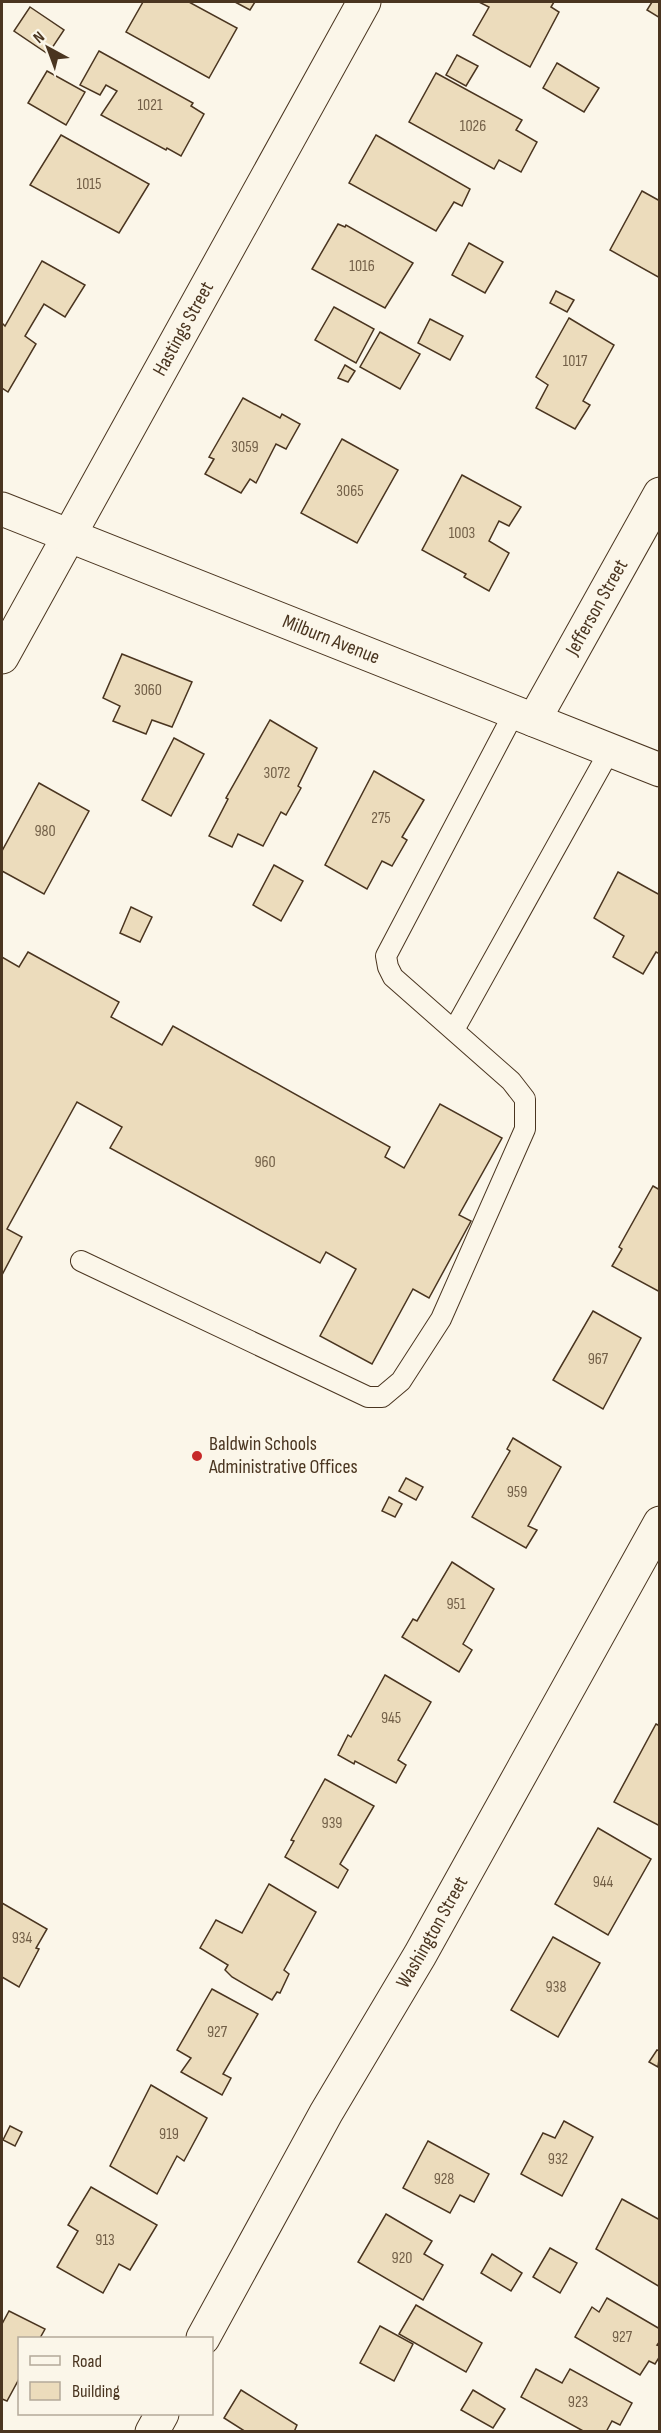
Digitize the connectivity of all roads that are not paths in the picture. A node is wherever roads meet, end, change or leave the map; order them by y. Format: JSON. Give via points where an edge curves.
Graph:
{"nodes":[{"id":1,"x":364,"y":2,"type":"edge"},
{"id":2,"x":660,"y":494,"type":"edge"},
{"id":3,"x":2,"y":509,"type":"edge"},
{"id":4,"x":68,"y":537,"type":"junction"},
{"id":5,"x":2,"y":657,"type":"edge"},
{"id":6,"x":524,"y":716,"type":"junction"},
{"id":7,"x":610,"y":750,"type":"junction"},
{"id":8,"x":660,"y":770,"type":"edge"},
{"id":9,"x":454,"y":1030,"type":"junction"},
{"id":10,"x":81,"y":1261,"type":"dead end"},
{"id":11,"x":660,"y":1523,"type":"edge"},
{"id":12,"x":204,"y":2337,"type":"edge"},
{"id":13,"x":161,"y":2415,"type":"edge"},
{"id":14,"x":152,"y":2432,"type":"edge"}],
"edges":[{"from":1,"to":4,"type":"street","name":"Hastings Street"},
{"from":2,"to":6,"type":"street","name":"Jefferson Street"},
{"from":3,"to":4,"type":"street","name":"Milburn Avenue"},
{"from":4,"to":5,"type":"street","name":"Hastings Street"},
{"from":4,"to":6,"type":"street","name":"Milburn Avenue"},
{"from":6,"to":7,"type":"street","name":"Milburn Avenue"},
{"from":6,"to":9,"type":"lane","via":[[386,956],[393,977]]},
{"from":7,"to":8,"type":"street","name":"Milburn Avenue"},
{"from":7,"to":9,"type":"lane"},
{"from":9,"to":10,"type":"lane","via":[[511,1081],[525,1099],[525,1129],[441,1319],[401,1381],[382,1397],[348,1390]]},
{"from":11,"to":12,"type":"street","name":"Washington Street"},
{"from":13,"to":14,"type":"street"}]}
